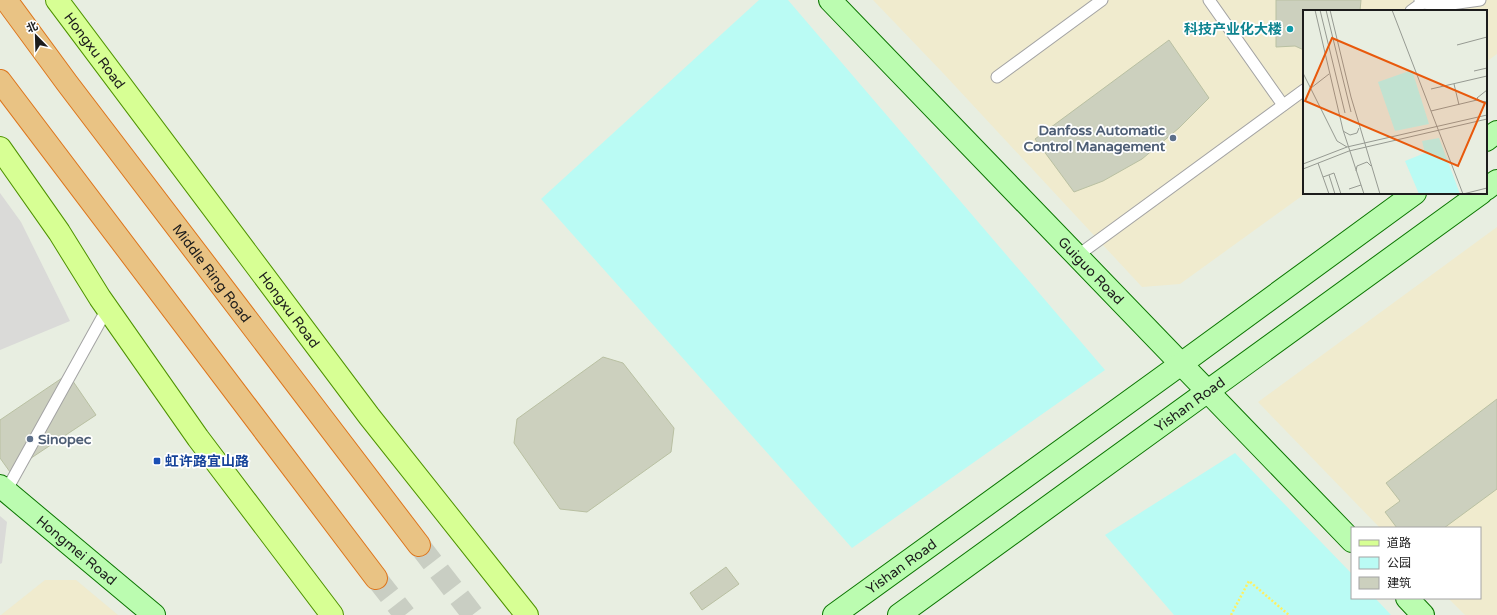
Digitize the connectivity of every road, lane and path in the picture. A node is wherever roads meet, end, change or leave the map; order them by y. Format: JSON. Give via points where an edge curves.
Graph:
{"nodes":[{"id":1,"x":6,"y":0,"type":"edge"},
{"id":2,"x":57,"y":0,"type":"edge"},
{"id":3,"x":830,"y":0,"type":"edge"},
{"id":4,"x":1102,"y":0,"type":"edge"},
{"id":5,"x":1209,"y":0,"type":"edge"},
{"id":6,"x":1480,"y":0,"type":"edge"},
{"id":7,"x":1421,"y":1,"type":"edge"},
{"id":8,"x":1412,"y":10,"type":"edge"},
{"id":9,"x":997,"y":76,"type":"dead end"},
{"id":10,"x":0,"y":81,"type":"edge"},
{"id":11,"x":1303,"y":91,"type":"edge"},
{"id":12,"x":1283,"y":105,"type":"junction"},
{"id":13,"x":1497,"y":132,"type":"edge"},
{"id":14,"x":1487,"y":139,"type":"edge"},
{"id":15,"x":0,"y":148,"type":"edge"},
{"id":16,"x":1497,"y":181,"type":"edge"},
{"id":17,"x":1487,"y":188,"type":"edge"},
{"id":18,"x":1413,"y":194,"type":"edge"},
{"id":19,"x":1480,"y":194,"type":"edge"},
{"id":20,"x":1078,"y":256,"type":"junction"},
{"id":21,"x":107,"y":309,"type":"junction"},
{"id":22,"x":1181,"y":364,"type":"junction"},
{"id":23,"x":1207,"y":391,"type":"junction"},
{"id":24,"x":3,"y":488,"type":"edge"},
{"id":25,"x":1351,"y":540,"type":"edge"},
{"id":26,"x":419,"y":545,"type":"tunnel mouth"},
{"id":27,"x":376,"y":578,"type":"tunnel mouth"},
{"id":28,"x":1407,"y":599,"type":"edge"},
{"id":29,"x":154,"y":615,"type":"edge"},
{"id":30,"x":332,"y":615,"type":"edge"},
{"id":31,"x":527,"y":615,"type":"edge"},
{"id":32,"x":834,"y":615,"type":"edge"},
{"id":33,"x":899,"y":615,"type":"edge"},
{"id":34,"x":1232,"y":615,"type":"edge"},
{"id":35,"x":1289,"y":615,"type":"edge"},
{"id":36,"x":1423,"y":615,"type":"edge"}],
"edges":[{"from":1,"to":26,"type":"highway","name":"Middle Ring Road"},
{"from":2,"to":31,"type":"main road","name":"Hongxu Road","via":[[369,416]]},
{"from":3,"to":20,"type":"main road","name":"Guiguo Road"},
{"from":4,"to":9,"type":"lane"},
{"from":5,"to":12,"type":"lane"},
{"from":6,"to":7,"type":"lane","via":[[1444,5]]},
{"from":7,"to":8,"type":"lane"},
{"from":10,"to":27,"type":"highway"},
{"from":11,"to":12,"type":"lane"},
{"from":12,"to":20,"type":"lane"},
{"from":13,"to":14,"type":"main road"},
{"from":15,"to":21,"type":"main road","via":[[59,232]]},
{"from":16,"to":17,"type":"main road"},
{"from":18,"to":22,"type":"main road","name":"Yishan Road"},
{"from":19,"to":23,"type":"main road","name":"Yishan Road"},
{"from":20,"to":22,"type":"main road","name":"Guiguo Road"},
{"from":21,"to":24,"type":"lane"},
{"from":21,"to":30,"type":"main road","via":[[198,438]]},
{"from":22,"to":23,"type":"main road","name":"Guiguo Road"},
{"from":22,"to":32,"type":"main road","name":"Yishan Road"},
{"from":23,"to":25,"type":"main road","name":"Guiguo Road"},
{"from":23,"to":33,"type":"main road","name":"Yishan Road"},
{"from":24,"to":29,"type":"main road","name":"Hongmei Road"},
{"from":28,"to":36,"type":"main road"},
{"from":34,"to":35,"type":"path","via":[[1249,581]]}]}
